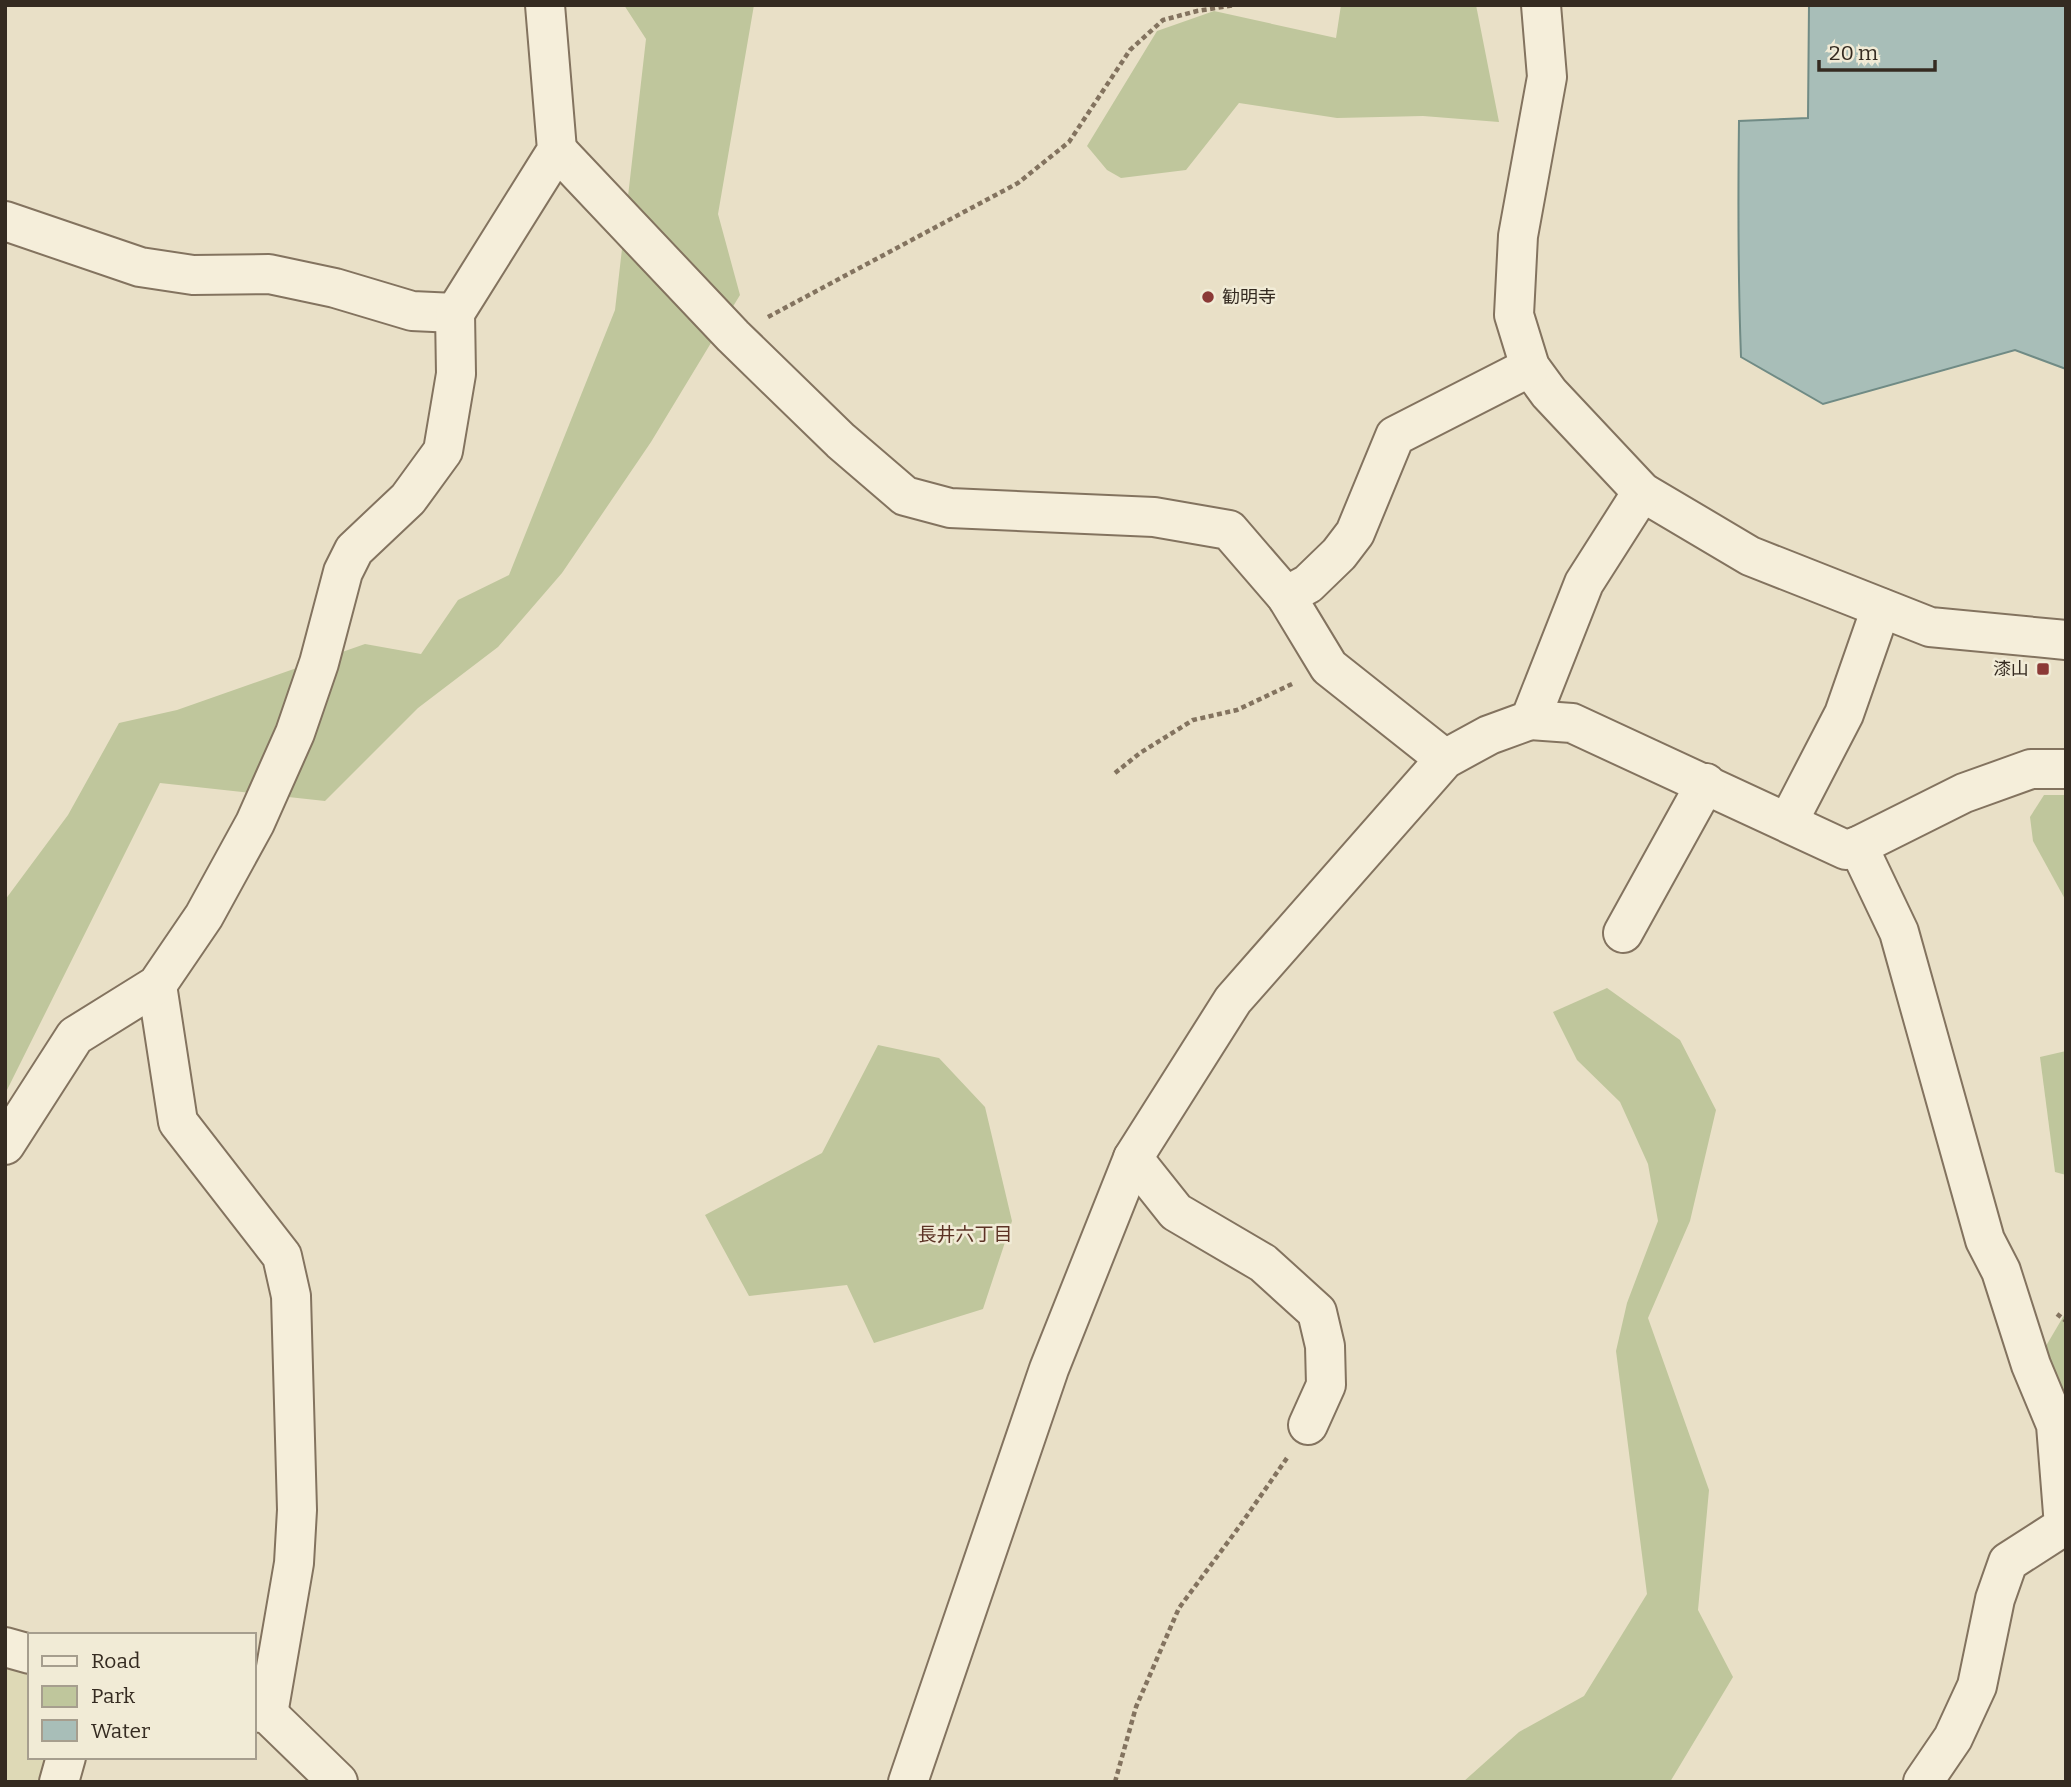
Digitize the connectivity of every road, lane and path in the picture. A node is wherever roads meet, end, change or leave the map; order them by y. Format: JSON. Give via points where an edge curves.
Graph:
{"nodes":[{"id":1,"x":545,"y":5,"type":"edge"},
{"id":2,"x":1235,"y":5,"type":"edge"},
{"id":3,"x":1541,"y":5,"type":"edge"},
{"id":4,"x":557,"y":150,"type":"junction"},
{"id":5,"x":5,"y":221,"type":"edge"},
{"id":6,"x":455,"y":313,"type":"junction"},
{"id":7,"x":733,"y":336,"type":"junction"},
{"id":8,"x":1530,"y":367,"type":"junction"},
{"id":9,"x":1642,"y":492,"type":"junction"},
{"id":10,"x":1286,"y":596,"type":"junction"},
{"id":11,"x":1881,"y":608,"type":"junction"},
{"id":12,"x":2066,"y":640,"type":"edge"},
{"id":13,"x":1329,"y":667,"type":"junction"},
{"id":14,"x":1530,"y":720,"type":"junction"},
{"id":15,"x":1445,"y":759,"type":"junction"},
{"id":16,"x":2066,"y":769,"type":"edge"},
{"id":17,"x":1115,"y":773,"type":"dead end"},
{"id":18,"x":1706,"y":783,"type":"junction"},
{"id":19,"x":1788,"y":822,"type":"junction"},
{"id":20,"x":1858,"y":846,"type":"junction"},
{"id":21,"x":1623,"y":933,"type":"dead end"},
{"id":22,"x":156,"y":985,"type":"junction"},
{"id":23,"x":5,"y":1145,"type":"edge"},
{"id":24,"x":1133,"y":1158,"type":"junction"},
{"id":25,"x":1308,"y":1425,"type":"joint"},
{"id":26,"x":5,"y":1647,"type":"edge"},
{"id":27,"x":28,"y":1653,"type":"edge"},
{"id":28,"x":261,"y":1713,"type":"edge"},
{"id":29,"x":65,"y":1759,"type":"edge"},
{"id":30,"x":59,"y":1782,"type":"edge"},
{"id":31,"x":338,"y":1782,"type":"edge"},
{"id":32,"x":908,"y":1782,"type":"edge"},
{"id":33,"x":1115,"y":1782,"type":"edge"},
{"id":34,"x":1923,"y":1782,"type":"edge"}],
"edges":[{"from":1,"to":4,"type":"street"},
{"from":2,"to":7,"type":"path","via":[[1163,20],[1130,50],[1069,142],[1018,183]]},
{"from":3,"to":8,"type":"street","via":[[1546,77],[1518,236],[1514,315]]},
{"from":4,"to":6,"type":"street"},
{"from":4,"to":7,"type":"street"},
{"from":5,"to":6,"type":"street","via":[[139,267],[192,275],[269,274],[412,311]]},
{"from":6,"to":22,"type":"street","via":[[456,374],[443,451],[408,499],[354,550],[343,572],[295,733],[255,822],[204,916]]},
{"from":7,"to":10,"type":"street","via":[[905,496],[950,508],[1154,517],[1228,530]]},
{"from":8,"to":9,"type":"street"},
{"from":8,"to":10,"type":"street","via":[[1395,436],[1355,533],[1308,584]]},
{"from":9,"to":11,"type":"street","via":[[1750,556]]},
{"from":9,"to":14,"type":"street","via":[[1584,583]]},
{"from":10,"to":13,"type":"street"},
{"from":11,"to":12,"type":"street","via":[[1930,627]]},
{"from":11,"to":19,"type":"street","via":[[1844,714]]},
{"from":13,"to":15,"type":"street"},
{"from":13,"to":17,"type":"path","via":[[1237,710],[1193,720]]},
{"from":14,"to":15,"type":"street"},
{"from":14,"to":18,"type":"street","via":[[1572,723]]},
{"from":15,"to":24,"type":"street","via":[[1233,1000]]},
{"from":16,"to":20,"type":"street","via":[[2031,769],[1964,793]]},
{"from":18,"to":19,"type":"street"},
{"from":18,"to":21,"type":"street"},
{"from":19,"to":20,"type":"street","via":[[1846,850]]},
{"from":20,"to":34,"type":"street","via":[[1899,932],[1985,1240],[2001,1271],[2056,1425],[2064,1526],[2008,1562],[1995,1599],[1977,1686],[1953,1738]]},
{"from":22,"to":23,"type":"street","via":[[75,1036]]},
{"from":22,"to":28,"type":"street","via":[[178,1122],[282,1256],[291,1296],[297,1510],[293,1563]]},
{"from":24,"to":25,"type":"street","via":[[1175,1212],[1263,1263],[1317,1312],[1325,1346],[1326,1385]]},
{"from":24,"to":32,"type":"street","via":[[1049,1369]]},
{"from":25,"to":33,"type":"path","via":[[1178,1608],[1136,1707]]},
{"from":26,"to":27,"type":"street"},
{"from":28,"to":31,"type":"street"},
{"from":29,"to":30,"type":"street"}]}
